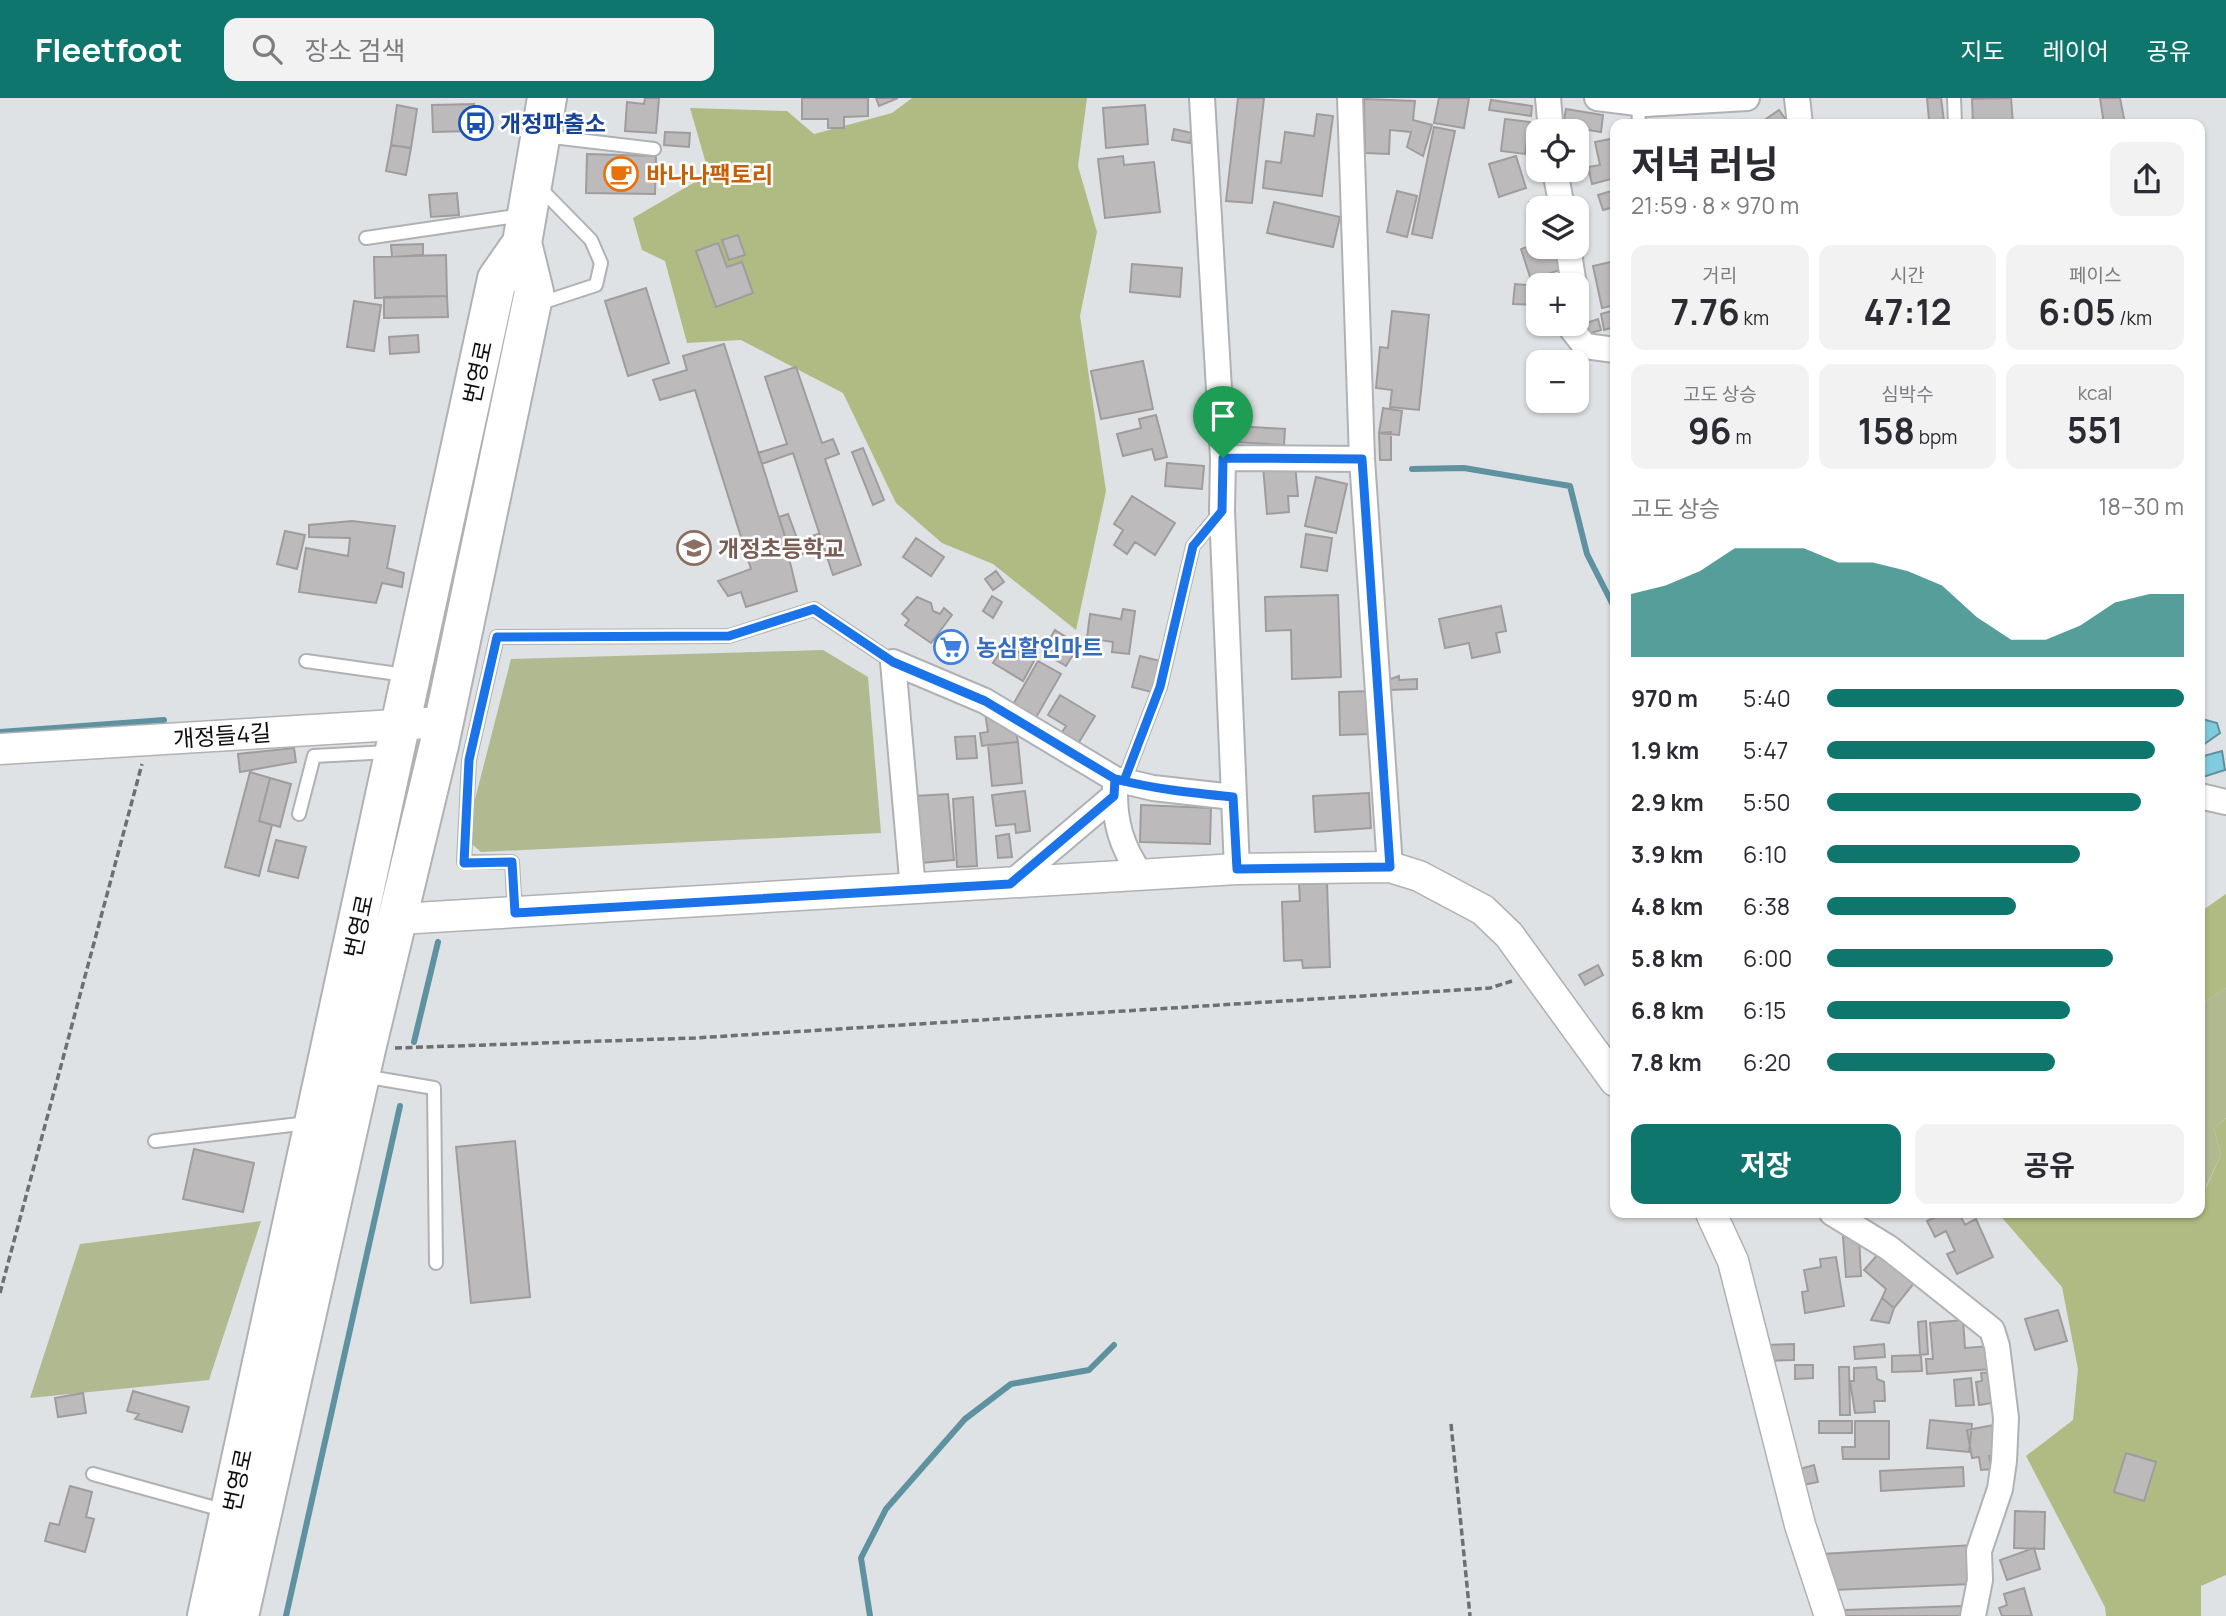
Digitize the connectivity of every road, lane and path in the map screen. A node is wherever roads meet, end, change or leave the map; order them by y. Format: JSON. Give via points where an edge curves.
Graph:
{"nodes":[{"id":1,"x":547,"y":98,"type":"edge"},
{"id":2,"x":1202,"y":98,"type":"edge"},
{"id":3,"x":1350,"y":98,"type":"edge"},
{"id":4,"x":1548,"y":98,"type":"edge"},
{"id":5,"x":1597,"y":98,"type":"edge"},
{"id":6,"x":1747,"y":98,"type":"edge"},
{"id":7,"x":1797,"y":98,"type":"edge"},
{"id":8,"x":1954,"y":98,"type":"edge"},
{"id":9,"x":1638,"y":114,"type":"edge"},
{"id":10,"x":1550,"y":119,"type":"edge"},
{"id":11,"x":1799,"y":119,"type":"edge"},
{"id":12,"x":1955,"y":119,"type":"edge"},
{"id":13,"x":540,"y":136,"type":"junction"},
{"id":14,"x":654,"y":149,"type":"dead end"},
{"id":15,"x":527,"y":212,"type":"junction"},
{"id":16,"x":366,"y":238,"type":"dead end"},
{"id":17,"x":531,"y":306,"type":"junction"},
{"id":18,"x":1577,"y":336,"type":"edge"},
{"id":19,"x":1610,"y":349,"type":"edge"},
{"id":20,"x":1223,"y":458,"type":"junction"},
{"id":21,"x":1362,"y":459,"type":"junction"},
{"id":22,"x":1222,"y":511,"type":"junction"},
{"id":23,"x":306,"y":661,"type":"dead end"},
{"id":24,"x":893,"y":662,"type":"junction"},
{"id":25,"x":413,"y":676,"type":"junction"},
{"id":26,"x":444,"y":722,"type":"junction"},
{"id":27,"x":400,"y":737,"type":"junction"},
{"id":28,"x":148,"y":740,"type":"junction"},
{"id":29,"x":0,"y":749,"type":"edge"},
{"id":30,"x":1118,"y":785,"type":"junction"},
{"id":31,"x":1233,"y":797,"type":"junction"},
{"id":32,"x":2205,"y":797,"type":"edge"},
{"id":33,"x":2226,"y":802,"type":"edge"},
{"id":34,"x":299,"y":814,"type":"dead end"},
{"id":35,"x":1390,"y":867,"type":"junction"},
{"id":36,"x":1237,"y":869,"type":"junction"},
{"id":37,"x":1142,"y":875,"type":"junction"},
{"id":38,"x":1010,"y":884,"type":"junction"},
{"id":39,"x":913,"y":890,"type":"junction"},
{"id":40,"x":515,"y":913,"type":"junction"},
{"id":41,"x":399,"y":919,"type":"junction"},
{"id":42,"x":1537,"y":974,"type":"junction"},
{"id":43,"x":364,"y":1062,"type":"junction"},
{"id":44,"x":1610,"y":1074,"type":"edge"},
{"id":45,"x":316,"y":1122,"type":"junction"},
{"id":46,"x":155,"y":1141,"type":"dead end"},
{"id":47,"x":1721,"y":1218,"type":"edge"},
{"id":48,"x":1840,"y":1218,"type":"edge"},
{"id":49,"x":436,"y":1263,"type":"dead end"},
{"id":50,"x":0,"y":1293,"type":"edge"},
{"id":51,"x":1451,"y":1424,"type":"dead end"},
{"id":52,"x":93,"y":1474,"type":"dead end"},
{"id":53,"x":230,"y":1512,"type":"junction"},
{"id":54,"x":207,"y":1616,"type":"edge"},
{"id":55,"x":239,"y":1616,"type":"edge"},
{"id":56,"x":1470,"y":1616,"type":"edge"},
{"id":57,"x":1830,"y":1616,"type":"edge"},
{"id":58,"x":1973,"y":1616,"type":"edge"}],
"edges":[{"from":1,"to":13,"type":"main road","name":"번영로"},
{"from":2,"to":20,"type":"street"},
{"from":3,"to":21,"type":"street"},
{"from":4,"to":10,"type":"street"},
{"from":5,"to":9,"type":"street"},
{"from":6,"to":9,"type":"street"},
{"from":7,"to":11,"type":"street"},
{"from":8,"to":12,"type":"lane"},
{"from":13,"to":14,"type":"lane"},
{"from":13,"to":15,"type":"main road","name":"번영로"},
{"from":15,"to":16,"type":"lane"},
{"from":15,"to":17,"type":"main road","name":"번영로","via":[[534,292]]},
{"from":15,"to":17,"type":"lane","via":[[591,240],[601,263],[596,285]]},
{"from":15,"to":25,"type":"main road","name":"번영로","via":[[497,279]]},
{"from":17,"to":26,"type":"main road","name":"번영로"},
{"from":18,"to":19,"type":"street","via":[[1585,346]]},
{"from":20,"to":21,"type":"street"},
{"from":20,"to":22,"type":"street"},
{"from":21,"to":35,"type":"street"},
{"from":22,"to":30,"type":"lane","via":[[1193,546],[1160,687]]},
{"from":22,"to":31,"type":"street"},
{"from":23,"to":25,"type":"lane"},
{"from":24,"to":30,"type":"street","via":[[985,701]]},
{"from":24,"to":39,"type":"street"},
{"from":24,"to":40,"type":"lane","via":[[814,609],[729,636],[497,637],[469,760],[464,863],[512,862]]},
{"from":25,"to":27,"type":"main road","name":"번영로"},
{"from":26,"to":27,"type":"street","name":"개정들4길"},
{"from":26,"to":41,"type":"main road","name":"번영로"},
{"from":27,"to":28,"type":"street","name":"개정들4길"},
{"from":27,"to":34,"type":"lane","via":[[314,756]]},
{"from":27,"to":45,"type":"main road","name":"번영로"},
{"from":28,"to":29,"type":"street","name":"개정들4길"},
{"from":28,"to":50,"type":"path"},
{"from":30,"to":31,"type":"street"},
{"from":30,"to":37,"type":"street","via":[[1114,817],[1124,849]]},
{"from":30,"to":38,"type":"street"},
{"from":31,"to":36,"type":"street"},
{"from":32,"to":33,"type":"street"},
{"from":35,"to":36,"type":"street"},
{"from":35,"to":42,"type":"street","via":[[1419,876],[1483,910],[1509,935]]},
{"from":36,"to":37,"type":"street"},
{"from":37,"to":38,"type":"street"},
{"from":38,"to":39,"type":"street"},
{"from":39,"to":40,"type":"street"},
{"from":40,"to":41,"type":"street"},
{"from":41,"to":43,"type":"main road","name":"번영로"},
{"from":42,"to":43,"type":"path","via":[[1490,988]]},
{"from":42,"to":44,"type":"street"},
{"from":43,"to":49,"type":"lane","via":[[434,1088]]},
{"from":43,"to":55,"type":"main road","name":"번영로"},
{"from":45,"to":46,"type":"lane"},
{"from":45,"to":53,"type":"main road","name":"번영로"},
{"from":47,"to":57,"type":"street","via":[[1800,1525]]},
{"from":48,"to":58,"type":"street","via":[[1889,1248],[1992,1330],[2007,1418],[2000,1489],[1979,1551],[1980,1580]]},
{"from":51,"to":56,"type":"path"},
{"from":52,"to":53,"type":"lane"},
{"from":53,"to":54,"type":"main road","name":"번영로"}]}
